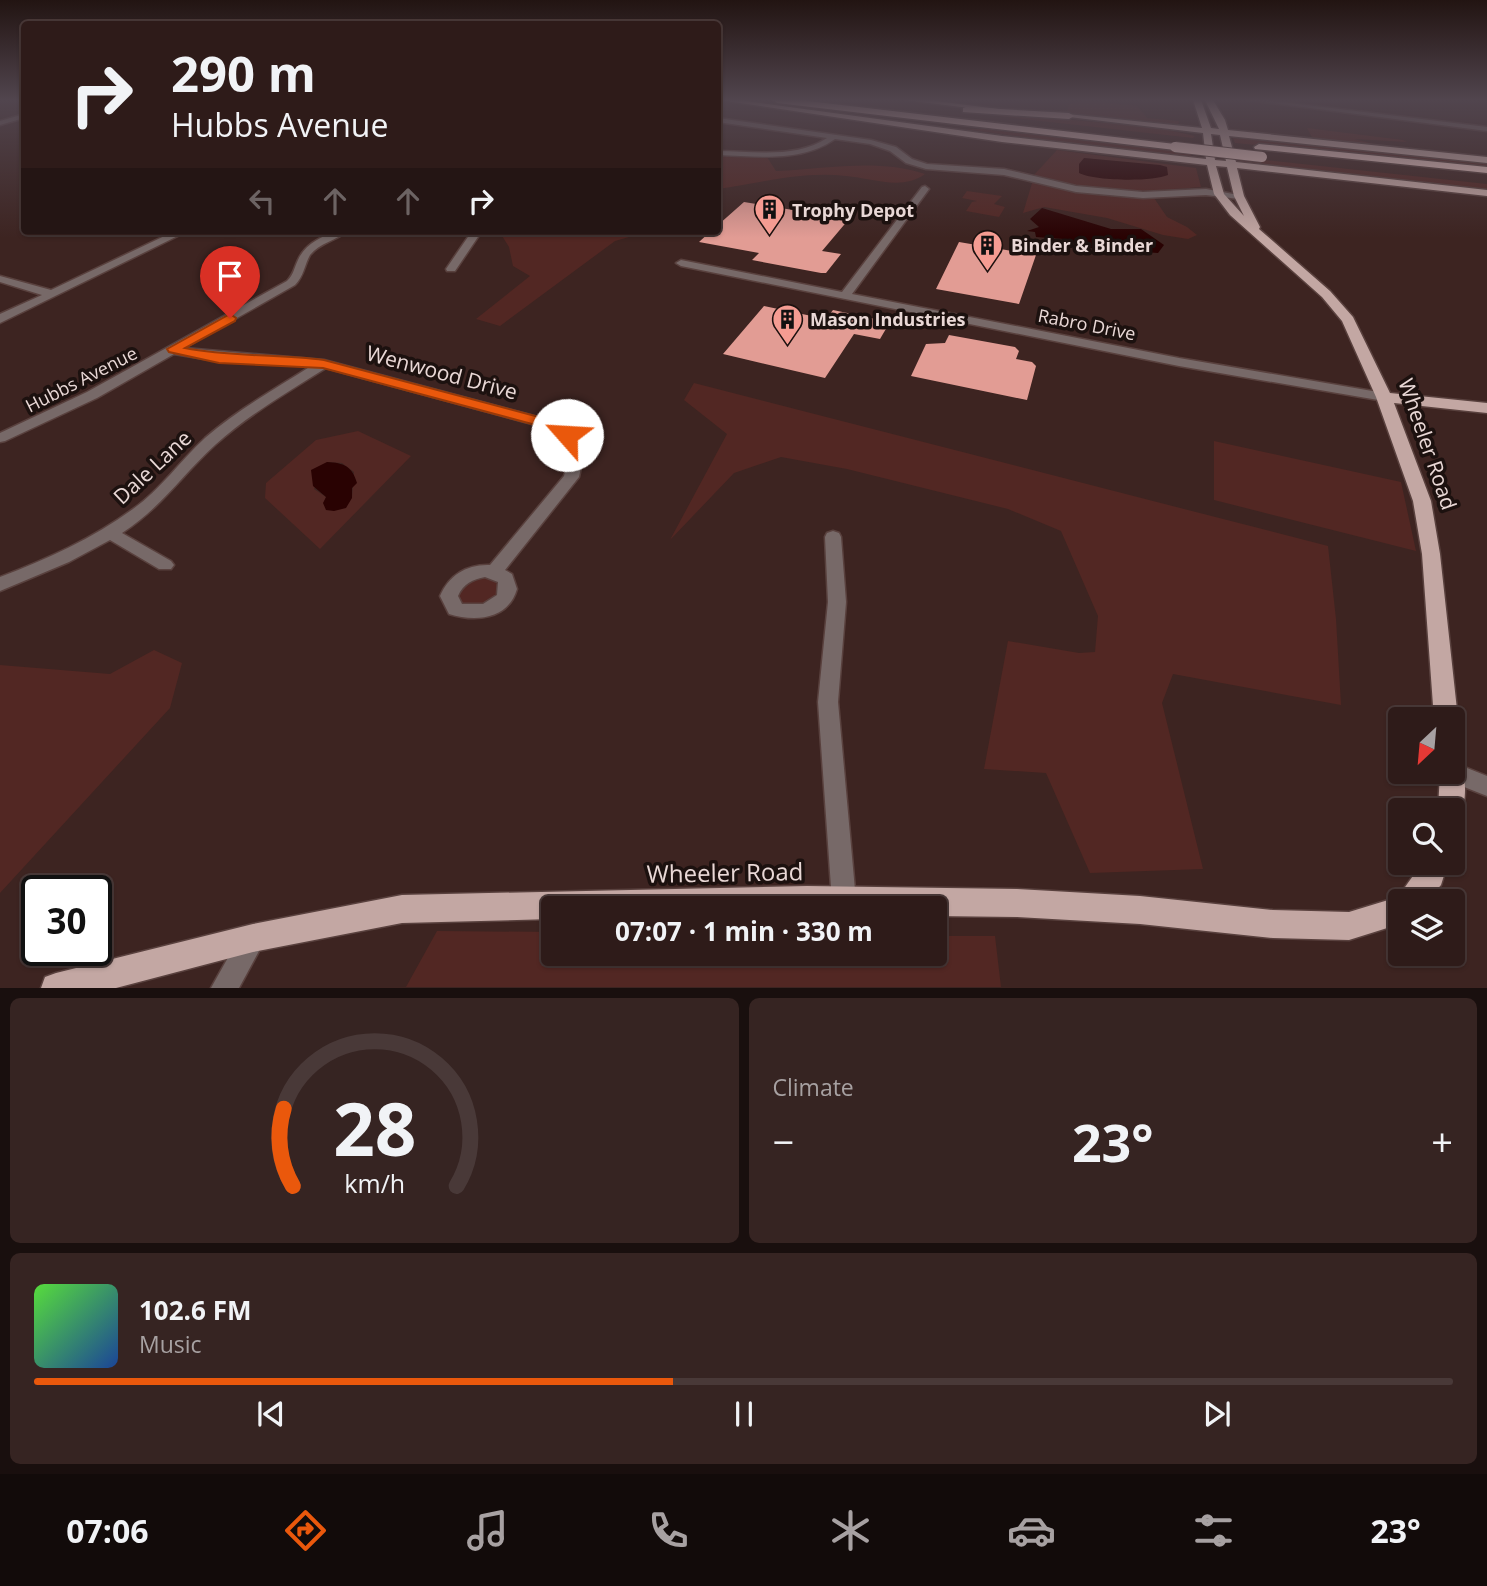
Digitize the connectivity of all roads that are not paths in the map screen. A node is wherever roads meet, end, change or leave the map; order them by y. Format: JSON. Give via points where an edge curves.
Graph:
{"nodes":[{"id":1,"x":820,"y":146,"type":"edge"},
{"id":2,"x":886,"y":146,"type":"edge"},
{"id":3,"x":1064,"y":146,"type":"edge"},
{"id":4,"x":1208,"y":146,"type":"edge"},
{"id":5,"x":1210,"y":146,"type":"edge"},
{"id":6,"x":1227,"y":146,"type":"edge"},
{"id":7,"x":1346,"y":146,"type":"edge"},
{"id":8,"x":721,"y":153,"type":"edge"},
{"id":9,"x":1487,"y":160,"type":"edge"},
{"id":10,"x":1211,"y":163,"type":"junction"},
{"id":11,"x":1231,"y":166,"type":"junction"},
{"id":12,"x":1486,"y":181,"type":"edge"},
{"id":13,"x":925,"y":190,"type":"dead end"},
{"id":14,"x":1219,"y":194,"type":"junction"},
{"id":15,"x":1240,"y":197,"type":"junction"},
{"id":16,"x":1257,"y":231,"type":"junction"},
{"id":17,"x":175,"y":235,"type":"edge"},
{"id":18,"x":336,"y":235,"type":"edge"},
{"id":19,"x":474,"y":235,"type":"edge"},
{"id":20,"x":681,"y":263,"type":"dead end"},
{"id":21,"x":451,"y":269,"type":"dead end"},
{"id":22,"x":0,"y":279,"type":"edge"},
{"id":23,"x":52,"y":294,"type":"junction"},
{"id":24,"x":845,"y":296,"type":"junction"},
{"id":25,"x":0,"y":319,"type":"edge"},
{"id":26,"x":174,"y":349,"type":"junction"},
{"id":27,"x":324,"y":364,"type":"junction"},
{"id":28,"x":1384,"y":397,"type":"junction"},
{"id":29,"x":1487,"y":408,"type":"edge"},
{"id":30,"x":0,"y":438,"type":"edge"},
{"id":31,"x":110,"y":533,"type":"junction"},
{"id":32,"x":833,"y":537,"type":"dead end"},
{"id":33,"x":165,"y":565,"type":"dead end"},
{"id":34,"x":494,"y":572,"type":"dead end"},
{"id":35,"x":0,"y":583,"type":"edge"},
{"id":36,"x":1445,"y":707,"type":"edge"},
{"id":37,"x":1465,"y":777,"type":"edge"},
{"id":38,"x":1487,"y":786,"type":"edge"},
{"id":39,"x":1431,"y":875,"type":"edge"},
{"id":40,"x":1420,"y":889,"type":"edge"},
{"id":41,"x":844,"y":896,"type":"edge"},
{"id":42,"x":947,"y":902,"type":"edge"},
{"id":43,"x":541,"y":906,"type":"edge"},
{"id":44,"x":1388,"y":914,"type":"edge"},
{"id":45,"x":253,"y":938,"type":"junction"},
{"id":46,"x":56,"y":988,"type":"edge"},
{"id":47,"x":224,"y":988,"type":"edge"}],
"edges":[{"from":1,"to":8,"type":"street"},
{"from":2,"to":14,"type":"street","via":[[926,166],[1014,173],[1076,189],[1143,195]]},
{"from":3,"to":10,"type":"main road"},
{"from":4,"to":10,"type":"main road","name":"Wheeler Road"},
{"from":5,"to":12,"type":"highway","bridge":true},
{"from":6,"to":11,"type":"main road","name":"Wheeler Road"},
{"from":7,"to":9,"type":"main road"},
{"from":10,"to":11,"type":"main road"},
{"from":10,"to":14,"type":"main road","name":"Wheeler Road"},
{"from":11,"to":12,"type":"main road"},
{"from":11,"to":15,"type":"main road","name":"Wheeler Road"},
{"from":13,"to":24,"type":"street"},
{"from":14,"to":15,"type":"street"},
{"from":14,"to":16,"type":"main road","name":"Wheeler Road"},
{"from":15,"to":16,"type":"main road","name":"Wheeler Road"},
{"from":16,"to":28,"type":"main road","name":"Wheeler Road","via":[[1348,320]]},
{"from":17,"to":23,"type":"street"},
{"from":18,"to":26,"type":"street","name":"Hubbs Avenue","via":[[304,255],[302,269],[291,283]]},
{"from":19,"to":21,"type":"street"},
{"from":20,"to":24,"type":"street","name":"Rabro Drive"},
{"from":22,"to":23,"type":"street"},
{"from":23,"to":25,"type":"street"},
{"from":24,"to":28,"type":"street","name":"Rabro Drive"},
{"from":26,"to":27,"type":"street","name":"Wenwood Drive","via":[[219,359]]},
{"from":26,"to":30,"type":"street","name":"Hubbs Avenue","via":[[61,412]]},
{"from":27,"to":31,"type":"street","name":"Dale Lane","via":[[232,424],[158,497]]},
{"from":27,"to":34,"type":"street","name":"Wenwood Drive","via":[[548,424],[579,444],[571,477]]},
{"from":28,"to":29,"type":"main road","name":"Rabro Drive"},
{"from":28,"to":36,"type":"main road","name":"Wheeler Road","via":[[1422,500]]},
{"from":31,"to":33,"type":"street"},
{"from":31,"to":35,"type":"street","name":"Dale Lane"},
{"from":32,"to":41,"type":"street","via":[[837,601],[828,702]]},
{"from":37,"to":38,"type":"street"},
{"from":39,"to":40,"type":"main road"},
{"from":42,"to":44,"type":"main road","name":"Wheeler Road","via":[[1140,910],[1273,924],[1349,926]]},
{"from":43,"to":45,"type":"main road","name":"Wheeler Road","via":[[401,909]]},
{"from":45,"to":46,"type":"main road","name":"Wheeler Road"},
{"from":45,"to":47,"type":"street"}]}
